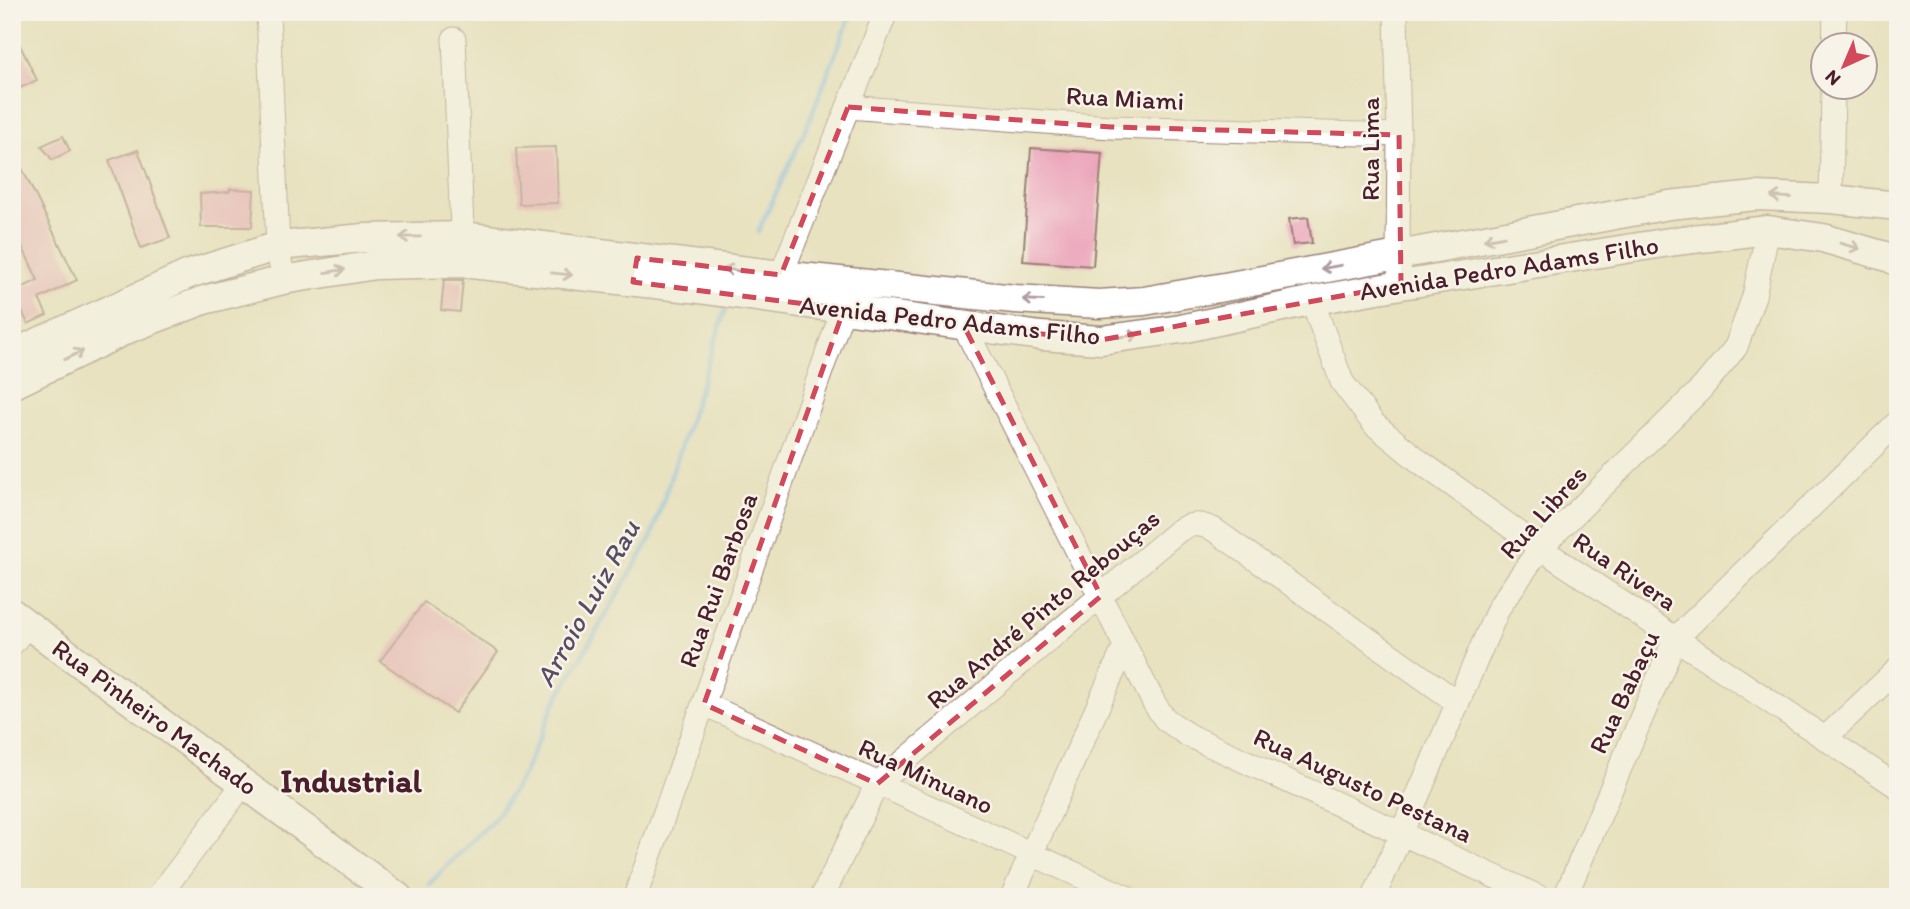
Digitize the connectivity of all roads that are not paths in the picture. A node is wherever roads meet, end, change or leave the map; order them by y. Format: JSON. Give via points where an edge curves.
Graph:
{"nodes":[{"id":1,"x":268,"y":12,"type":"edge"},
{"id":2,"x":886,"y":12,"type":"edge"},
{"id":3,"x":1396,"y":12,"type":"edge"},
{"id":4,"x":1835,"y":12,"type":"edge"},
{"id":5,"x":1834,"y":32,"type":"edge"},
{"id":6,"x":454,"y":39,"type":"dead end"},
{"id":7,"x":1833,"y":102,"type":"edge"},
{"id":8,"x":848,"y":107,"type":"junction"},
{"id":9,"x":1399,"y":135,"type":"junction"},
{"id":10,"x":1831,"y":199,"type":"junction"},
{"id":11,"x":1669,"y":205,"type":"junction"},
{"id":12,"x":1898,"y":206,"type":"edge"},
{"id":13,"x":1561,"y":226,"type":"junction"},
{"id":14,"x":1768,"y":230,"type":"junction"},
{"id":15,"x":1676,"y":241,"type":"junction"},
{"id":16,"x":278,"y":246,"type":"junction"},
{"id":17,"x":463,"y":250,"type":"junction"},
{"id":18,"x":1398,"y":255,"type":"junction"},
{"id":19,"x":1565,"y":258,"type":"junction"},
{"id":20,"x":1898,"y":262,"type":"edge"},
{"id":21,"x":283,"y":280,"type":"junction"},
{"id":22,"x":853,"y":282,"type":"junction"},
{"id":23,"x":1401,"y":285,"type":"junction"},
{"id":24,"x":777,"y":288,"type":"junction"},
{"id":25,"x":1314,"y":300,"type":"junction"},
{"id":26,"x":844,"y":309,"type":"junction"},
{"id":27,"x":964,"y":326,"type":"junction"},
{"id":28,"x":12,"y":354,"type":"edge"},
{"id":29,"x":12,"y":386,"type":"edge"},
{"id":30,"x":1898,"y":422,"type":"edge"},
{"id":31,"x":1540,"y":548,"type":"junction"},
{"id":32,"x":1101,"y":596,"type":"junction"},
{"id":33,"x":17,"y":627,"type":"edge"},
{"id":34,"x":1675,"y":639,"type":"junction"},
{"id":35,"x":1125,"y":646,"type":"junction"},
{"id":36,"x":1898,"y":669,"type":"edge"},
{"id":37,"x":1457,"y":702,"type":"junction"},
{"id":38,"x":704,"y":704,"type":"junction"},
{"id":39,"x":1825,"y":738,"type":"junction"},
{"id":40,"x":244,"y":783,"type":"junction"},
{"id":41,"x":877,"y":784,"type":"junction"},
{"id":42,"x":1898,"y":787,"type":"edge"},
{"id":43,"x":1402,"y":834,"type":"junction"},
{"id":44,"x":1031,"y":855,"type":"junction"},
{"id":45,"x":386,"y":893,"type":"edge"},
{"id":46,"x":158,"y":897,"type":"edge"},
{"id":47,"x":635,"y":897,"type":"edge"},
{"id":48,"x":822,"y":897,"type":"edge"},
{"id":49,"x":1012,"y":897,"type":"edge"},
{"id":50,"x":1126,"y":897,"type":"edge"},
{"id":51,"x":1374,"y":897,"type":"edge"},
{"id":52,"x":1539,"y":897,"type":"edge"},
{"id":53,"x":1564,"y":897,"type":"edge"}],
"edges":[{"from":1,"to":16,"type":"street"},
{"from":2,"to":8,"type":"street"},
{"from":3,"to":9,"type":"street","name":"Rua Lima"},
{"from":4,"to":5,"type":"street"},
{"from":6,"to":17,"type":"street"},
{"from":7,"to":10,"type":"street"},
{"from":8,"to":9,"type":"street","name":"Rua Miami","via":[[1111,127]]},
{"from":8,"to":24,"type":"street"},
{"from":9,"to":18,"type":"street","name":"Rua Lima"},
{"from":10,"to":11,"type":"main road","name":"Avenida Pedro Adams Filho","one_way":true,"via":[[1756,196]]},
{"from":10,"to":12,"type":"main road","name":"Avenida Pedro Adams Filho"},
{"from":11,"to":13,"type":"main road","name":"Avenida Pedro Adams Filho"},
{"from":11,"to":15,"type":"main road"},
{"from":13,"to":18,"type":"main road","name":"Avenida Pedro Adams Filho","one_way":true},
{"from":13,"to":19,"type":"main road"},
{"from":14,"to":15,"type":"main road","name":"Avenida Pedro Adams Filho"},
{"from":14,"to":20,"type":"main road","name":"Avenida Pedro Adams Filho","one_way":true,"via":[[1823,238]]},
{"from":14,"to":31,"type":"street","name":"Rua Libres","via":[[1754,296],[1736,347],[1702,388]]},
{"from":15,"to":19,"type":"main road","name":"Avenida Pedro Adams Filho"},
{"from":17,"to":16,"type":"main road","name":"Avenida Pedro Adams Filho","one_way":true,"via":[[364,238]]},
{"from":16,"to":21,"type":"street"},
{"from":16,"to":28,"type":"main road","name":"Avenida Pedro Adams Filho","via":[[189,274]]},
{"from":21,"to":17,"type":"main road","name":"Avenida Pedro Adams Filho","one_way":true},
{"from":17,"to":24,"type":"main road","name":"Avenida Pedro Adams Filho"},
{"from":18,"to":22,"type":"main road","name":"Avenida Pedro Adams Filho","one_way":true,"via":[[1144,301],[1099,304]]},
{"from":18,"to":23,"type":"street","name":"Rua Lima"},
{"from":19,"to":23,"type":"main road","name":"Avenida Pedro Adams Filho"},
{"from":29,"to":21,"type":"main road","name":"Avenida Pedro Adams Filho","one_way":true,"via":[[128,329],[204,300]]},
{"from":22,"to":24,"type":"main road","name":"Avenida Pedro Adams Filho"},
{"from":22,"to":26,"type":"street","name":"Rua Rui Barbosa"},
{"from":23,"to":25,"type":"main road","name":"Avenida Pedro Adams Filho"},
{"from":24,"to":26,"type":"main road","name":"Avenida Pedro Adams Filho"},
{"from":27,"to":25,"type":"main road","name":"Avenida Pedro Adams Filho","one_way":true,"via":[[1101,340],[1181,329]]},
{"from":25,"to":31,"type":"street","name":"Rua Rivera","via":[[1342,382],[1374,424]]},
{"from":26,"to":27,"type":"main road","name":"Avenida Pedro Adams Filho"},
{"from":26,"to":38,"type":"street","name":"Rua Rui Barbosa"},
{"from":27,"to":32,"type":"street"},
{"from":30,"to":34,"type":"street","name":"Rua Babaçu"},
{"from":31,"to":34,"type":"street","name":"Rua Rivera"},
{"from":31,"to":37,"type":"street","name":"Rua Libres","via":[[1499,607]]},
{"from":32,"to":35,"type":"street"},
{"from":32,"to":37,"type":"street","name":"Rua André Pinto Rebouças","via":[[1178,531],[1203,524]]},
{"from":32,"to":41,"type":"street","name":"Rua André Pinto Rebouças"},
{"from":33,"to":40,"type":"main road","name":"Rua Pinheiro Machado"},
{"from":34,"to":39,"type":"street","name":"Rua Rivera"},
{"from":34,"to":53,"type":"street","name":"Rua Babaçu"},
{"from":35,"to":43,"type":"street","name":"Rua Augusto Pestana","via":[[1165,719],[1188,735]]},
{"from":35,"to":44,"type":"street"},
{"from":36,"to":39,"type":"street"},
{"from":37,"to":43,"type":"street","name":"Rua Libres"},
{"from":38,"to":41,"type":"street","name":"Rua Minuano"},
{"from":38,"to":47,"type":"street","name":"Rua Rui Barbosa"},
{"from":39,"to":42,"type":"street","name":"Rua Rivera"},
{"from":40,"to":45,"type":"main road","name":"Rua Pinheiro Machado"},
{"from":40,"to":46,"type":"street"},
{"from":41,"to":44,"type":"street","name":"Rua Minuano"},
{"from":41,"to":48,"type":"street","name":"Rua André Pinto Rebouças"},
{"from":43,"to":51,"type":"street","name":"Rua Libres"},
{"from":43,"to":52,"type":"street","name":"Rua Augusto Pestana"},
{"from":44,"to":49,"type":"street"},
{"from":44,"to":50,"type":"street","name":"Rua Minuano"}]}
